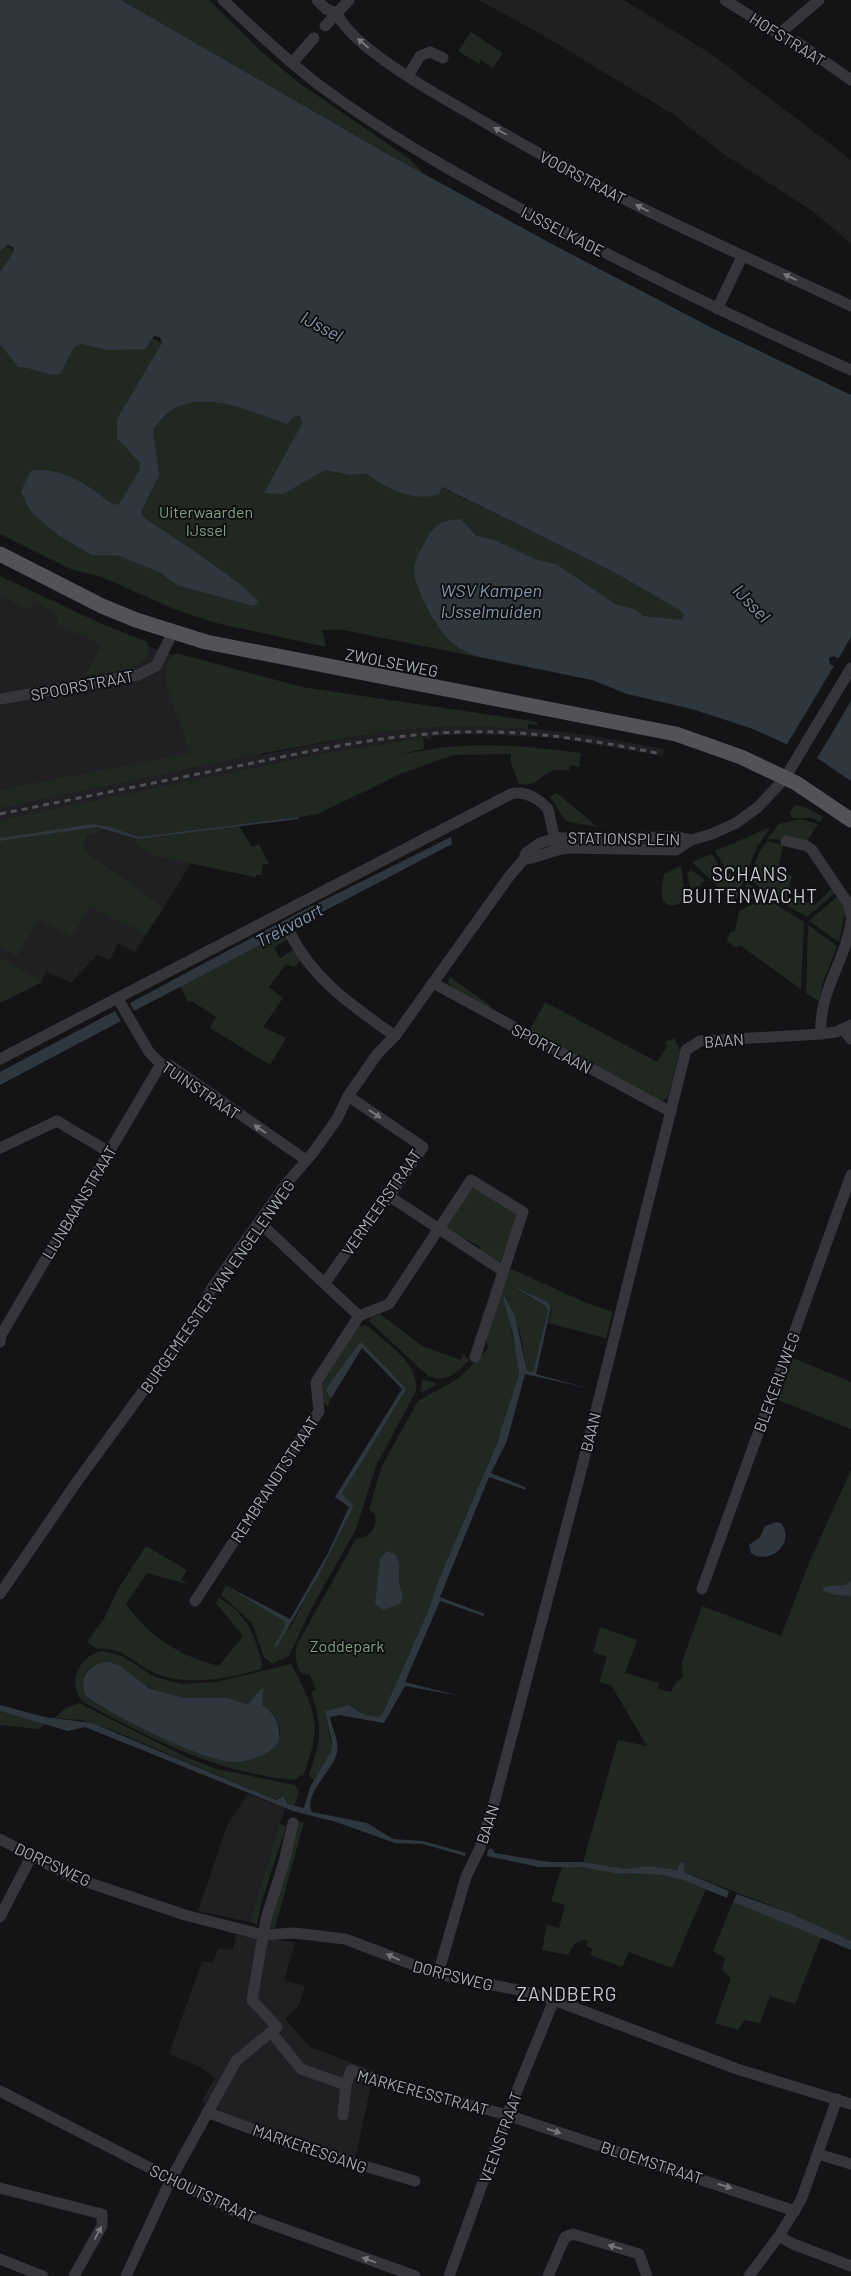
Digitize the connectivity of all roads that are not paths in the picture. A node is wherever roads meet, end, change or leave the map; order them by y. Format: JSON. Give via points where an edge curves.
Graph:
{"nodes":[{"id":1,"x":223,"y":0,"type":"edge"},
{"id":2,"x":317,"y":0,"type":"edge"},
{"id":3,"x":349,"y":0,"type":"edge"},
{"id":4,"x":725,"y":0,"type":"edge"},
{"id":5,"x":819,"y":0,"type":"edge"},
{"id":6,"x":336,"y":13,"type":"junction"},
{"id":7,"x":325,"y":26,"type":"dead end"},
{"id":8,"x":779,"y":34,"type":"junction"},
{"id":9,"x":314,"y":38,"type":"dead end"},
{"id":10,"x":443,"y":58,"type":"dead end"},
{"id":11,"x":292,"y":63,"type":"junction"},
{"id":12,"x":408,"y":76,"type":"junction"},
{"id":13,"x":851,"y":80,"type":"edge"},
{"id":14,"x":742,"y":257,"type":"junction"},
{"id":15,"x":851,"y":306,"type":"edge"},
{"id":16,"x":717,"y":309,"type":"junction"},
{"id":17,"x":851,"y":370,"type":"edge"},
{"id":18,"x":0,"y":554,"type":"edge"},
{"id":19,"x":173,"y":632,"type":"junction"},
{"id":20,"x":851,"y":668,"type":"edge"},
{"id":21,"x":0,"y":699,"type":"edge"},
{"id":22,"x":785,"y":778,"type":"junction"},
{"id":23,"x":851,"y":820,"type":"edge"},
{"id":24,"x":786,"y":841,"type":"dead end"},
{"id":25,"x":556,"y":843,"type":"junction"},
{"id":26,"x":851,"y":915,"type":"edge"},
{"id":27,"x":851,"y":921,"type":"edge"},
{"id":28,"x":290,"y":933,"type":"dead end"},
{"id":29,"x":433,"y":983,"type":"junction"},
{"id":30,"x":118,"y":999,"type":"junction"},
{"id":31,"x":847,"y":1027,"type":"edge"},
{"id":32,"x":821,"y":1034,"type":"junction"},
{"id":33,"x":395,"y":1036,"type":"junction"},
{"id":34,"x":851,"y":1039,"type":"edge"},
{"id":35,"x":0,"y":1059,"type":"edge"},
{"id":36,"x":161,"y":1064,"type":"junction"},
{"id":37,"x":353,"y":1099,"type":"junction"},
{"id":38,"x":671,"y":1112,"type":"junction"},
{"id":39,"x":0,"y":1148,"type":"edge"},
{"id":40,"x":109,"y":1152,"type":"junction"},
{"id":41,"x":306,"y":1160,"type":"junction"},
{"id":42,"x":851,"y":1175,"type":"edge"},
{"id":43,"x":389,"y":1196,"type":"junction"},
{"id":44,"x":259,"y":1222,"type":"junction"},
{"id":45,"x":438,"y":1230,"type":"junction"},
{"id":46,"x":503,"y":1271,"type":"junction"},
{"id":47,"x":325,"y":1283,"type":"junction"},
{"id":48,"x":358,"y":1316,"type":"junction"},
{"id":49,"x":0,"y":1342,"type":"edge"},
{"id":50,"x":475,"y":1357,"type":"dead end"},
{"id":51,"x":702,"y":1589,"type":"dead end"},
{"id":52,"x":0,"y":1594,"type":"edge"},
{"id":53,"x":195,"y":1601,"type":"dead end"},
{"id":54,"x":293,"y":1823,"type":"dead end"},
{"id":55,"x":0,"y":1839,"type":"edge"},
{"id":56,"x":32,"y":1855,"type":"junction"},
{"id":57,"x":0,"y":1917,"type":"edge"},
{"id":58,"x":263,"y":1935,"type":"junction"},
{"id":59,"x":438,"y":1974,"type":"junction"},
{"id":60,"x":554,"y":2000,"type":"junction"},
{"id":61,"x":271,"y":2032,"type":"junction"},
{"id":62,"x":346,"y":2085,"type":"junction"},
{"id":63,"x":0,"y":2091,"type":"edge"},
{"id":64,"x":838,"y":2099,"type":"junction"},
{"id":65,"x":851,"y":2104,"type":"edge"},
{"id":66,"x":207,"y":2112,"type":"junction"},
{"id":67,"x":343,"y":2115,"type":"dead end"},
{"id":68,"x":508,"y":2115,"type":"junction"},
{"id":69,"x":818,"y":2154,"type":"junction"},
{"id":70,"x":851,"y":2164,"type":"edge"},
{"id":71,"x":171,"y":2178,"type":"junction"},
{"id":72,"x":415,"y":2181,"type":"dead end"},
{"id":73,"x":0,"y":2188,"type":"edge"},
{"id":74,"x":795,"y":2211,"type":"junction"},
{"id":75,"x":779,"y":2236,"type":"junction"},
{"id":76,"x":0,"y":2259,"type":"edge"},
{"id":77,"x":851,"y":2266,"type":"edge"},
{"id":78,"x":42,"y":2276,"type":"edge"},
{"id":79,"x":74,"y":2276,"type":"edge"},
{"id":80,"x":126,"y":2276,"type":"edge"},
{"id":81,"x":414,"y":2276,"type":"edge"},
{"id":82,"x":449,"y":2276,"type":"edge"},
{"id":83,"x":548,"y":2276,"type":"edge"},
{"id":84,"x":647,"y":2276,"type":"edge"},
{"id":85,"x":749,"y":2276,"type":"edge"}],
"edges":[{"from":1,"to":11,"type":"street","name":"IJSSELKADE"},
{"from":2,"to":6,"type":"street","name":"VOORSTRAAT"},
{"from":3,"to":6,"type":"street"},
{"from":4,"to":8,"type":"street","name":"HOFSTRAAT"},
{"from":5,"to":8,"type":"street"},
{"from":6,"to":7,"type":"street"},
{"from":12,"to":6,"type":"street","name":"VOORSTRAAT","one_way":true,"via":[[382,59],[343,25]]},
{"from":8,"to":13,"type":"street","name":"HOFSTRAAT","via":[[797,42]]},
{"from":9,"to":11,"type":"street"},
{"from":10,"to":12,"type":"street","via":[[430,52],[420,56]]},
{"from":11,"to":16,"type":"street","name":"IJSSELKADE","via":[[399,138],[499,198]]},
{"from":14,"to":12,"type":"street","name":"VOORSTRAAT","one_way":true,"via":[[597,185]]},
{"from":15,"to":14,"type":"street","name":"VOORSTRAAT","one_way":true},
{"from":14,"to":16,"type":"street"},
{"from":16,"to":17,"type":"street","name":"IJSSELKADE"},
{"from":18,"to":19,"type":"main road","name":"ZWOLSEWEG","via":[[102,606]]},
{"from":19,"to":21,"type":"street","name":"SPOORSTRAAT","via":[[156,666],[138,674]]},
{"from":19,"to":22,"type":"main road","name":"ZWOLSEWEG","via":[[237,650],[676,734],[741,757]]},
{"from":20,"to":22,"type":"street","name":"STATIONSPLEIN"},
{"from":22,"to":23,"type":"main road","name":"ZWOLSEWEG"},
{"from":22,"to":25,"type":"street","name":"STATIONSPLEIN","via":[[754,810],[736,823],[671,850]]},
{"from":24,"to":26,"type":"street","via":[[812,850],[847,902]]},
{"from":25,"to":29,"type":"street","name":"BURGEMEESTER VAN ENGELENWEG","via":[[530,859],[524,859]]},
{"from":25,"to":30,"type":"street","via":[[547,807],[527,794],[511,794]]},
{"from":27,"to":32,"type":"street","via":[[827,991]]},
{"from":28,"to":33,"type":"street","via":[[321,979]]},
{"from":29,"to":33,"type":"street","name":"BURGEMEESTER VAN ENGELENWEG"},
{"from":29,"to":38,"type":"street","name":"SPORTLAAN"},
{"from":30,"to":35,"type":"street"},
{"from":30,"to":36,"type":"street","name":"TUINSTRAAT","via":[[149,1052]]},
{"from":31,"to":32,"type":"street","name":"BAAN"},
{"from":31,"to":34,"type":"street"},
{"from":32,"to":38,"type":"street","name":"BAAN","via":[[694,1043],[686,1050]]},
{"from":33,"to":37,"type":"street","name":"BURGEMEESTER VAN ENGELENWEG","via":[[378,1053]]},
{"from":36,"to":40,"type":"street","name":"LIJNBAANSTRAAT"},
{"from":41,"to":36,"type":"street","name":"TUINSTRAAT","one_way":true,"via":[[171,1066]]},
{"from":37,"to":41,"type":"street","name":"BURGEMEESTER VAN ENGELENWEG"},
{"from":37,"to":43,"type":"street","name":"VERMEERSTRAAT","one_way":true,"via":[[423,1147]]},
{"from":38,"to":59,"type":"street","name":"BAAN","via":[[495,1800],[480,1848],[466,1877]]},
{"from":39,"to":40,"type":"street","via":[[57,1121]]},
{"from":40,"to":49,"type":"street","name":"LIJNBAANSTRAAT","via":[[35,1275]]},
{"from":41,"to":44,"type":"street","name":"BURGEMEESTER VAN ENGELENWEG"},
{"from":42,"to":51,"type":"street","name":"BLEKERIJWEG"},
{"from":43,"to":45,"type":"street"},
{"from":43,"to":47,"type":"street","name":"VERMEERSTRAAT","via":[[379,1205]]},
{"from":44,"to":47,"type":"street"},
{"from":44,"to":52,"type":"street","name":"BURGEMEESTER VAN ENGELENWEG","via":[[205,1298],[198,1315]]},
{"from":45,"to":46,"type":"street"},
{"from":45,"to":46,"type":"street","via":[[471,1180],[524,1212]]},
{"from":45,"to":48,"type":"street","via":[[389,1304]]},
{"from":46,"to":50,"type":"street"},
{"from":47,"to":48,"type":"street"},
{"from":48,"to":53,"type":"street","name":"REMBRANDTSTRAAT","via":[[316,1382],[319,1411]]},
{"from":54,"to":58,"type":"street"},
{"from":55,"to":56,"type":"street","name":"DORPSWEG"},
{"from":56,"to":57,"type":"street"},
{"from":56,"to":58,"type":"street","name":"DORPSWEG","via":[[72,1877],[185,1915]]},
{"from":59,"to":58,"type":"street","name":"DORPSWEG","one_way":true,"via":[[345,1939],[294,1934]]},
{"from":58,"to":61,"type":"street","via":[[252,2000],[277,2027]]},
{"from":59,"to":60,"type":"street","name":"DORPSWEG"},
{"from":60,"to":64,"type":"street","name":"DORPSWEG","via":[[737,2069]]},
{"from":60,"to":68,"type":"street","name":"VEENSTRAAT"},
{"from":61,"to":62,"type":"street","via":[[301,2069]]},
{"from":61,"to":66,"type":"street","via":[[236,2061]]},
{"from":62,"to":67,"type":"street"},
{"from":62,"to":68,"type":"street","name":"MARKERESSTRAAT","via":[[351,2070]]},
{"from":63,"to":71,"type":"street","name":"SCHOUTSTRAAT"},
{"from":64,"to":65,"type":"street","name":"DORPSWEG"},
{"from":64,"to":69,"type":"street"},
{"from":66,"to":71,"type":"street"},
{"from":66,"to":72,"type":"street","name":"MARKERESGANG","via":[[294,2144]]},
{"from":68,"to":74,"type":"street","name":"BLOEMSTRAAT","one_way":true},
{"from":68,"to":82,"type":"street","name":"VEENSTRAAT"},
{"from":69,"to":70,"type":"street"},
{"from":69,"to":74,"type":"street"},
{"from":71,"to":80,"type":"street"},
{"from":81,"to":71,"type":"street","name":"SCHOUTSTRAAT","one_way":true,"via":[[234,2211]]},
{"from":79,"to":73,"type":"street","one_way":true,"via":[[102,2226],[102,2214]]},
{"from":74,"to":75,"type":"street"},
{"from":75,"to":77,"type":"street"},
{"from":75,"to":85,"type":"street"},
{"from":76,"to":78,"type":"street"},
{"from":84,"to":83,"type":"street","one_way":true,"via":[[639,2254],[573,2234],[565,2237]]}]}
